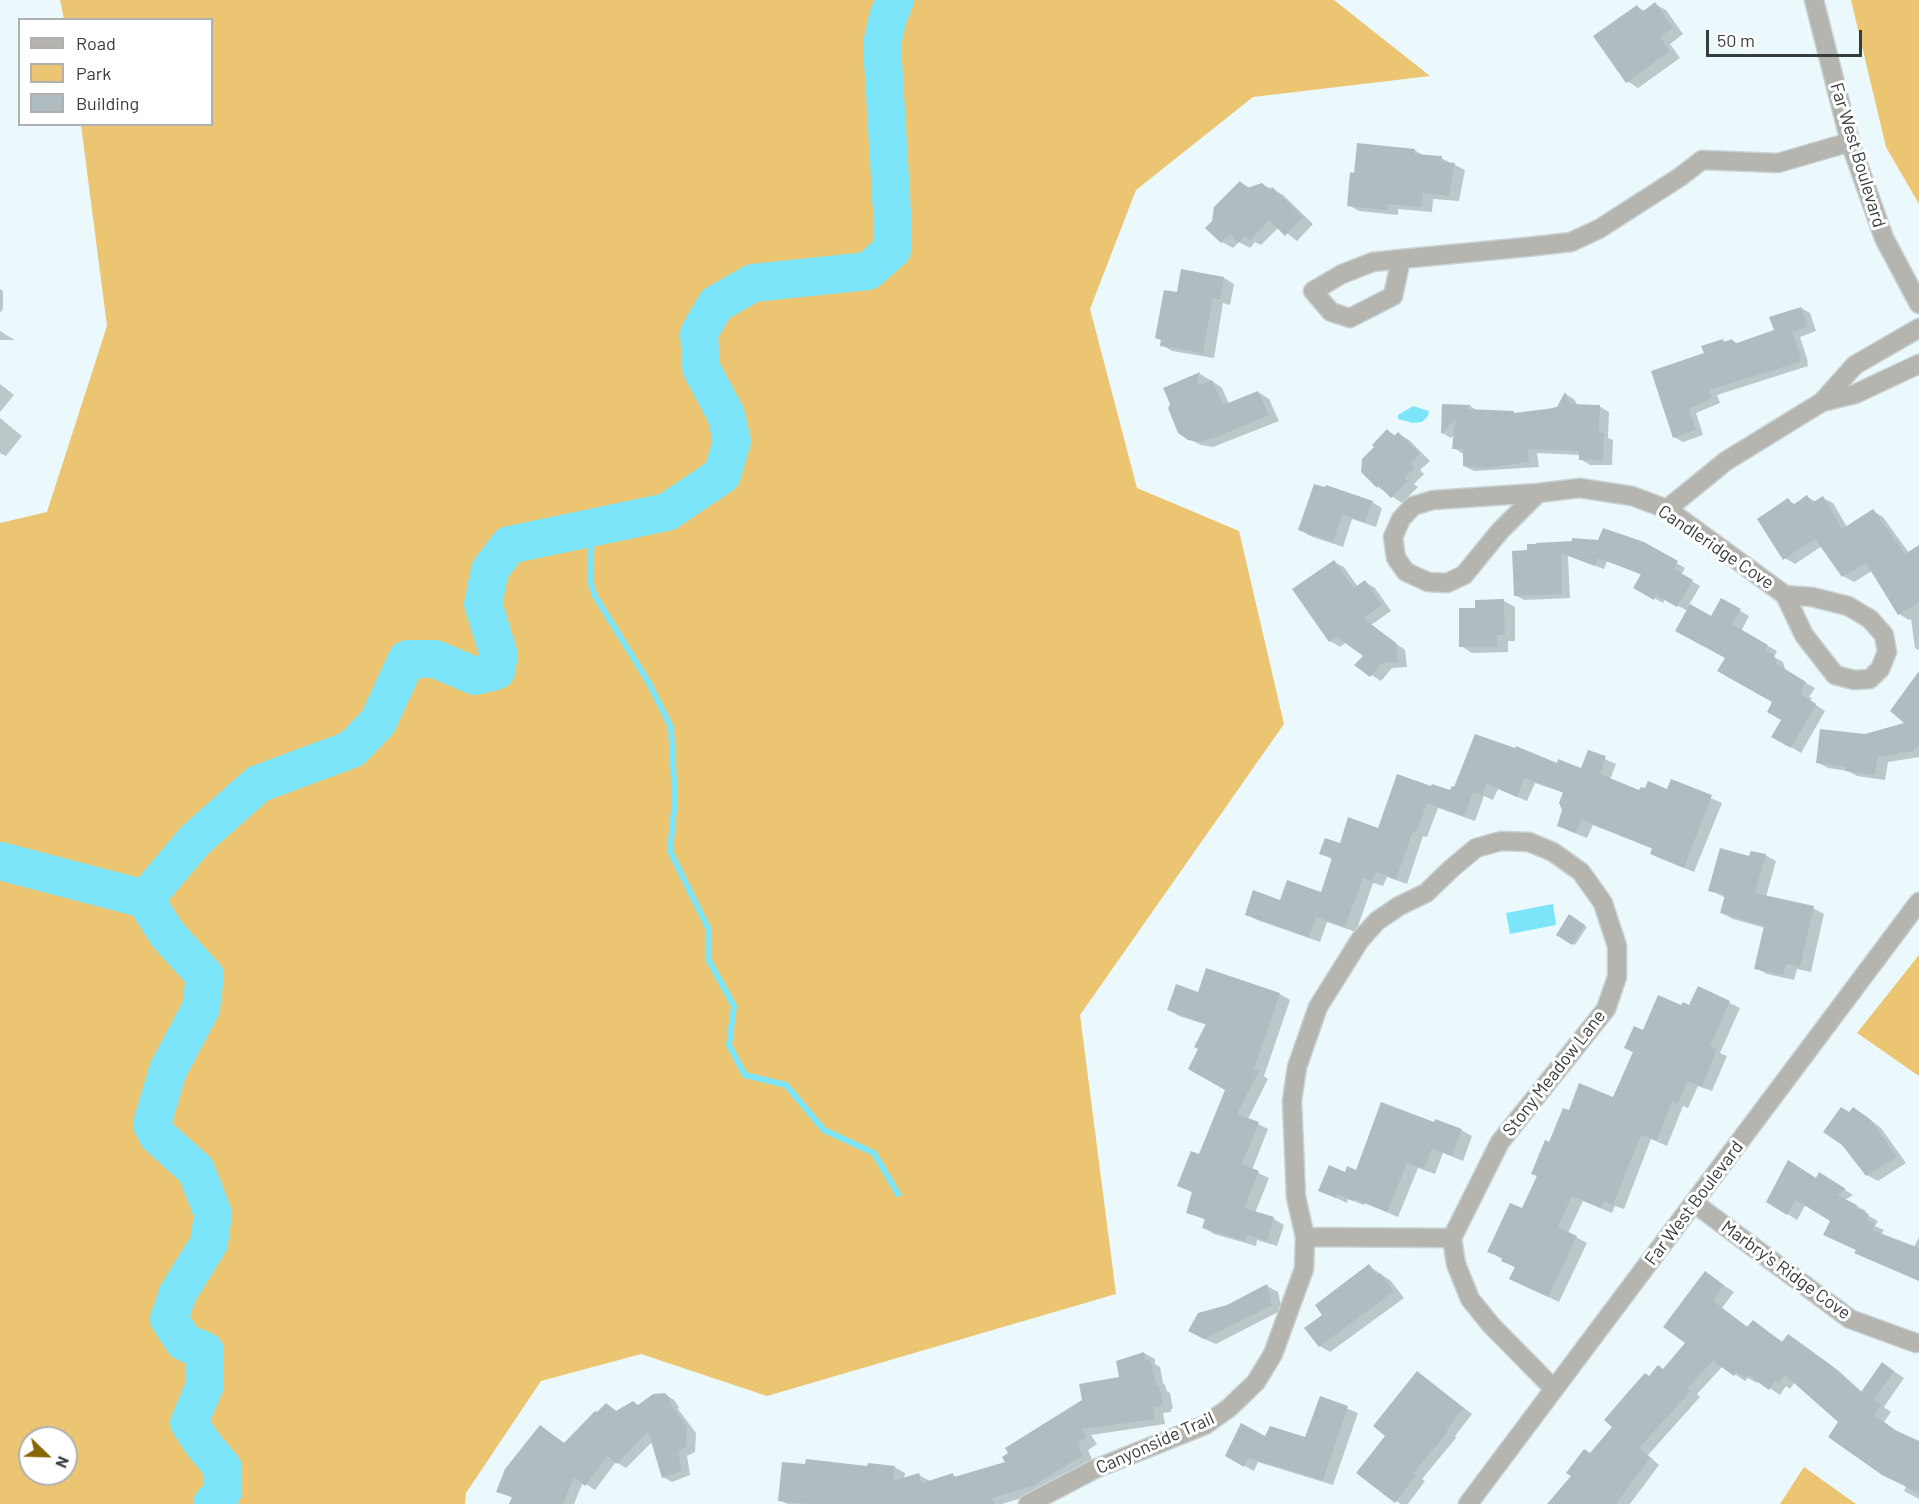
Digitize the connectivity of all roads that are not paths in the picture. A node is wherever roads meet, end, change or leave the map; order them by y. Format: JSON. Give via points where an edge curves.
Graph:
{"nodes":[{"id":1,"x":1814,"y":0,"type":"edge"},
{"id":2,"x":1850,"y":142,"type":"junction"},
{"id":3,"x":1401,"y":259,"type":"junction"},
{"id":4,"x":1919,"y":304,"type":"edge"},
{"id":5,"x":1919,"y":328,"type":"edge"},
{"id":6,"x":1919,"y":364,"type":"edge"},
{"id":7,"x":1822,"y":402,"type":"junction"},
{"id":8,"x":1538,"y":493,"type":"junction"},
{"id":9,"x":1666,"y":509,"type":"junction"},
{"id":10,"x":1785,"y":595,"type":"junction"},
{"id":11,"x":1919,"y":902,"type":"edge"},
{"id":12,"x":1694,"y":1203,"type":"junction"},
{"id":13,"x":1305,"y":1237,"type":"junction"},
{"id":14,"x":1452,"y":1238,"type":"junction"},
{"id":15,"x":1918,"y":1347,"type":"edge"},
{"id":16,"x":1554,"y":1389,"type":"junction"},
{"id":17,"x":1028,"y":1504,"type":"edge"},
{"id":18,"x":1468,"y":1504,"type":"edge"}],
"edges":[{"from":1,"to":2,"type":"street","name":"Far West Boulevard"},
{"from":2,"to":3,"type":"street","via":[[1778,163],[1702,160],[1599,229],[1571,242]]},
{"from":2,"to":4,"type":"street","name":"Far West Boulevard","via":[[1884,238]]},
{"from":3,"to":3,"type":"street","via":[[1373,262],[1313,291],[1331,312],[1350,318],[1393,296]]},
{"from":5,"to":7,"type":"street","via":[[1855,365]]},
{"from":6,"to":7,"type":"street","via":[[1855,394]]},
{"from":7,"to":9,"type":"street","via":[[1726,461]]},
{"from":8,"to":8,"type":"street","name":"Candleridge Cove","via":[[1433,500],[1413,506],[1401,519],[1393,537],[1396,558],[1406,572],[1428,582],[1447,583],[1456,579],[1464,575]]},
{"from":8,"to":9,"type":"street","name":"Candleridge Cove","via":[[1580,488],[1632,496]]},
{"from":9,"to":10,"type":"street","name":"Candleridge Cove"},
{"from":10,"to":10,"type":"street","name":"Candleridge Cove","via":[[1848,606],[1870,619],[1884,634],[1887,652],[1880,669],[1870,679],[1835,675],[1804,635]]},
{"from":11,"to":12,"type":"street","name":"Far West Boulevard"},
{"from":12,"to":15,"type":"street","name":"Marbry's Ridge Cove","via":[[1850,1319]]},
{"from":12,"to":16,"type":"street","name":"Far West Boulevard"},
{"from":13,"to":14,"type":"street"},
{"from":13,"to":14,"type":"street","name":"Stony Meadow Lane","via":[[1296,1197],[1292,1101],[1296,1067],[1318,1007],[1360,940],[1377,921],[1426,893],[1476,848],[1502,841],[1529,842],[1553,852],[1581,872],[1603,903],[1617,946],[1617,977],[1606,1009],[1500,1142]]},
{"from":13,"to":17,"type":"street","name":"Canyonside Trail","via":[[1304,1269],[1273,1354],[1256,1382],[1205,1425],[1095,1469]]},
{"from":14,"to":16,"type":"street","via":[[1456,1264],[1470,1299]]},
{"from":16,"to":18,"type":"street","name":"Far West Boulevard"}]}
